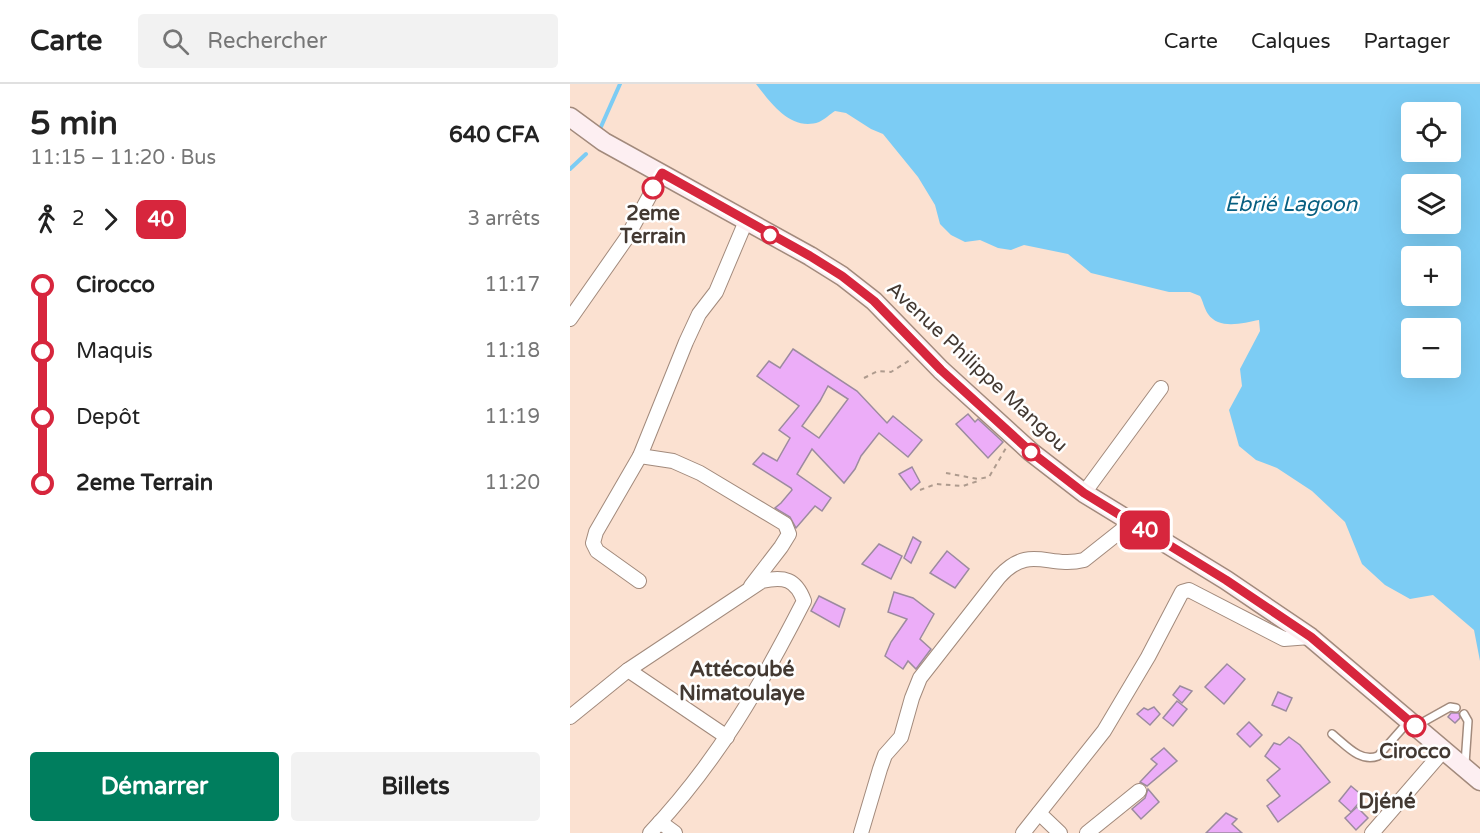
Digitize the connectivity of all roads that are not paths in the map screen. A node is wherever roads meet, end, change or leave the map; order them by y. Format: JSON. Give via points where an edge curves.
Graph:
{"nodes":[{"id":1,"x":570,"y":117,"type":"edge"},
{"id":2,"x":662,"y":173,"type":"junction"},
{"id":3,"x":746,"y":221,"type":"junction"},
{"id":4,"x":570,"y":319,"type":"edge"},
{"id":5,"x":1161,"y":387,"type":"dead end"},
{"id":6,"x":640,"y":456,"type":"junction"},
{"id":7,"x":1084,"y":493,"type":"junction"},
{"id":8,"x":1132,"y":522,"type":"junction"},
{"id":9,"x":639,"y":581,"type":"dead end"},
{"id":10,"x":746,"y":592,"type":"junction"},
{"id":11,"x":1311,"y":637,"type":"junction"},
{"id":12,"x":628,"y":670,"type":"junction"},
{"id":13,"x":1456,"y":708,"type":"dead end"},
{"id":14,"x":1464,"y":714,"type":"dead end"},
{"id":15,"x":570,"y":717,"type":"edge"},
{"id":16,"x":1412,"y":724,"type":"junction"},
{"id":17,"x":1332,"y":734,"type":"dead end"},
{"id":18,"x":727,"y":737,"type":"junction"},
{"id":19,"x":1444,"y":750,"type":"junction"},
{"id":20,"x":1465,"y":770,"type":"junction"},
{"id":21,"x":1480,"y":781,"type":"edge"},
{"id":22,"x":1139,"y":791,"type":"dead end"},
{"id":23,"x":1039,"y":813,"type":"junction"},
{"id":24,"x":660,"y":822,"type":"junction"},
{"id":25,"x":650,"y":833,"type":"edge"},
{"id":26,"x":675,"y":833,"type":"edge"},
{"id":27,"x":861,"y":833,"type":"edge"},
{"id":28,"x":1023,"y":833,"type":"edge"},
{"id":29,"x":1060,"y":833,"type":"edge"},
{"id":30,"x":1087,"y":833,"type":"edge"},
{"id":31,"x":1372,"y":833,"type":"edge"}],
"edges":[{"from":1,"to":2,"type":"street","name":"Avenue Philippe Mangou","via":[[604,142]]},
{"from":2,"to":3,"type":"street","name":"Avenue Philippe Mangou"},
{"from":2,"to":4,"type":"street","via":[[626,239]]},
{"from":3,"to":6,"type":"street","via":[[716,292],[699,314],[686,342]]},
{"from":3,"to":7,"type":"street","name":"Avenue Philippe Mangou","via":[[810,256],[874,301],[1013,436]]},
{"from":5,"to":7,"type":"street"},
{"from":6,"to":9,"type":"street","via":[[603,517],[593,543]]},
{"from":6,"to":10,"type":"street","via":[[673,461],[700,473],[786,524],[789,534]]},
{"from":7,"to":8,"type":"street","name":"Avenue Philippe Mangou"},
{"from":8,"to":11,"type":"street","name":"Avenue Philippe Mangou"},
{"from":8,"to":27,"type":"street","via":[[1084,560],[1022,559],[999,578],[920,678],[901,737],[885,755]]},
{"from":10,"to":12,"type":"street"},
{"from":10,"to":18,"type":"street","via":[[762,581],[787,580],[799,588],[804,601]]},
{"from":11,"to":16,"type":"street","name":"Avenue Philippe Mangou"},
{"from":11,"to":23,"type":"street","via":[[1284,639],[1186,590],[1182,592],[1104,731]]},
{"from":12,"to":15,"type":"street"},
{"from":12,"to":18,"type":"street"},
{"from":13,"to":16,"type":"lane"},
{"from":14,"to":20,"type":"lane","via":[[1468,721]]},
{"from":16,"to":17,"type":"lane","via":[[1372,759],[1362,757]]},
{"from":16,"to":19,"type":"street","name":"Avenue Philippe Mangou"},
{"from":18,"to":24,"type":"street","via":[[701,776]]},
{"from":19,"to":20,"type":"street","name":"Avenue Philippe Mangou"},
{"from":19,"to":31,"type":"street"},
{"from":20,"to":21,"type":"street","name":"Avenue Philippe Mangou"},
{"from":22,"to":30,"type":"street"},
{"from":23,"to":28,"type":"street"},
{"from":23,"to":29,"type":"street"},
{"from":24,"to":25,"type":"street"},
{"from":24,"to":26,"type":"street"}]}
